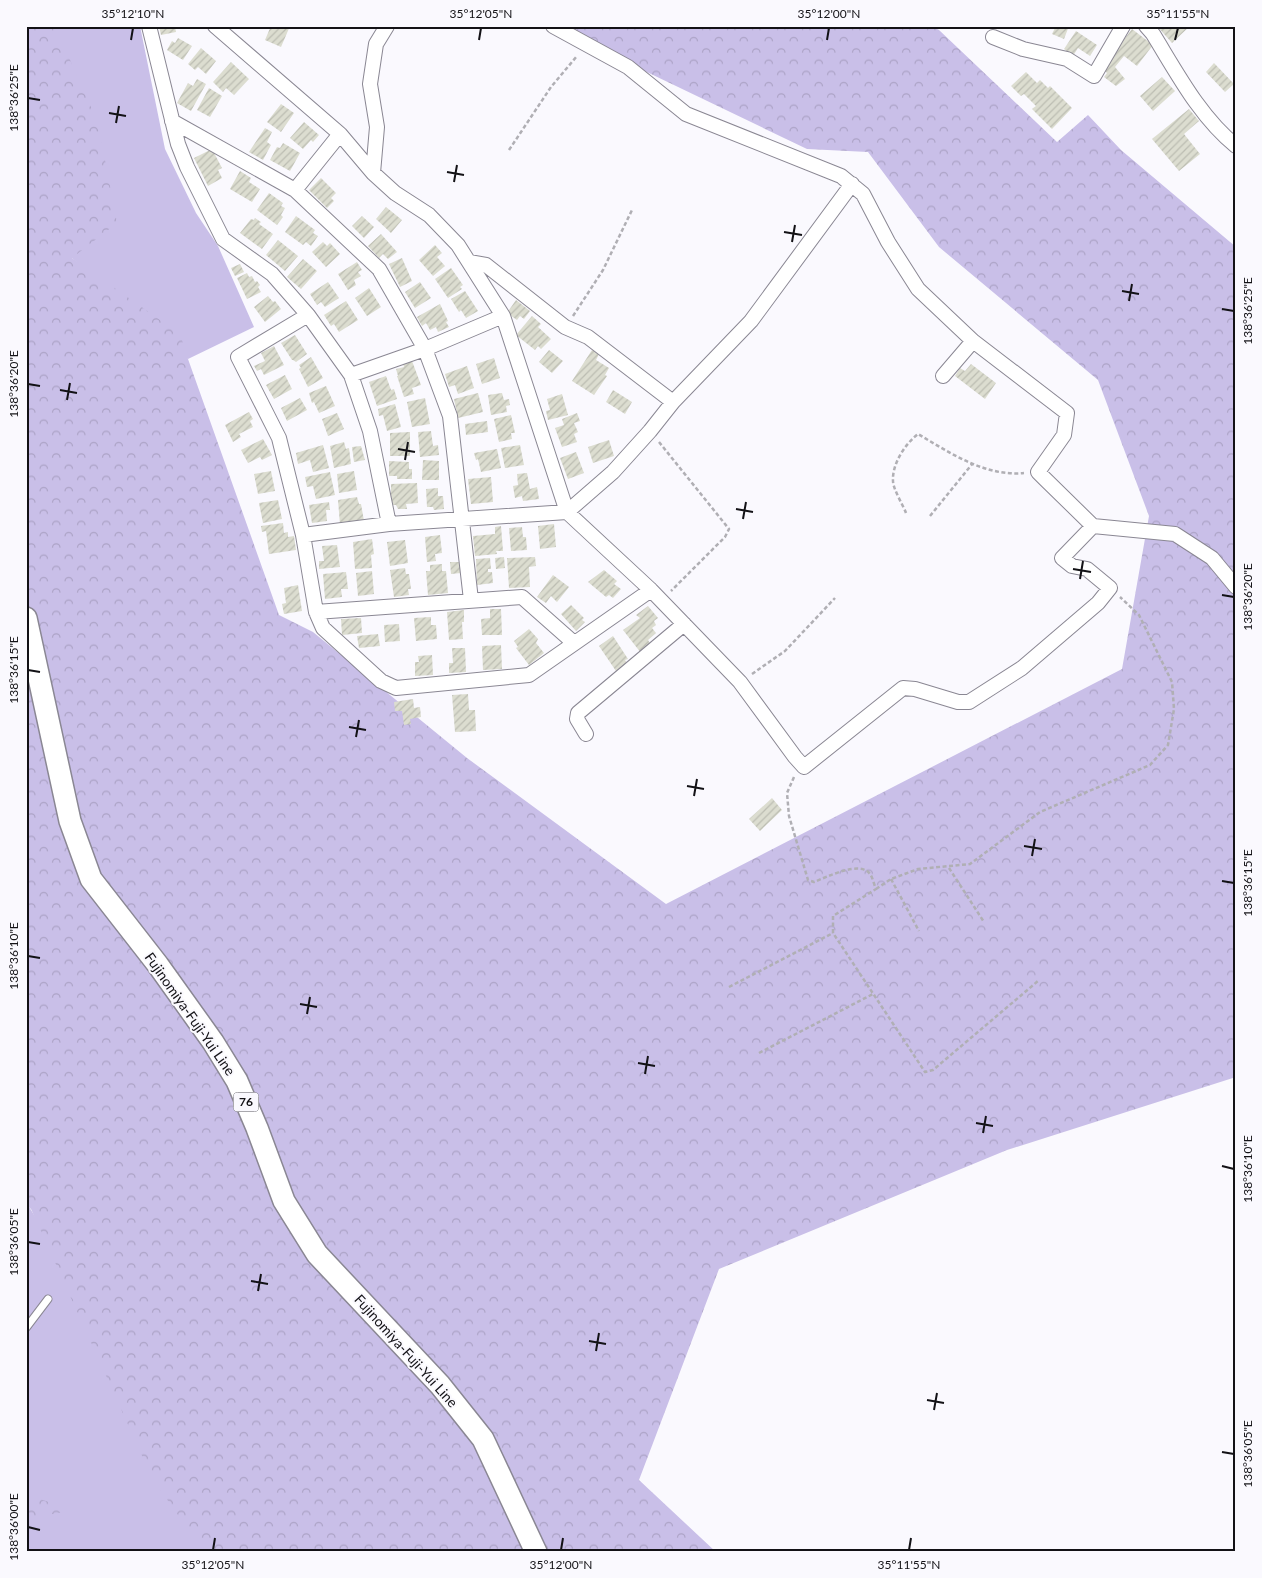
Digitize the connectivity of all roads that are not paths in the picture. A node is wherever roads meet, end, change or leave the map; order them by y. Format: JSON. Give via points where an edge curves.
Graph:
{"nodes":[{"id":1,"x":149,"y":26,"type":"edge"},
{"id":2,"x":214,"y":26,"type":"edge"},
{"id":3,"x":387,"y":26,"type":"edge"},
{"id":4,"x":553,"y":26,"type":"edge"},
{"id":5,"x":1123,"y":26,"type":"edge"},
{"id":6,"x":1146,"y":26,"type":"edge"},
{"id":7,"x":993,"y":37,"type":"dead end"},
{"id":8,"x":172,"y":121,"type":"junction"},
{"id":9,"x":340,"y":134,"type":"junction"},
{"id":10,"x":1236,"y":146,"type":"edge"},
{"id":11,"x":373,"y":173,"type":"junction"},
{"id":12,"x":852,"y":184,"type":"junction"},
{"id":13,"x":295,"y":190,"type":"junction"},
{"id":14,"x":469,"y":262,"type":"junction"},
{"id":15,"x":308,"y":315,"type":"junction"},
{"id":16,"x":503,"y":316,"type":"junction"},
{"id":17,"x":973,"y":341,"type":"junction"},
{"id":18,"x":425,"y":348,"type":"junction"},
{"id":19,"x":351,"y":375,"type":"junction"},
{"id":20,"x":943,"y":376,"type":"dead end"},
{"id":21,"x":673,"y":402,"type":"junction"},
{"id":22,"x":567,"y":512,"type":"junction"},
{"id":23,"x":462,"y":520,"type":"junction"},
{"id":24,"x":389,"y":524,"type":"junction"},
{"id":25,"x":1093,"y":526,"type":"junction"},
{"id":26,"x":303,"y":535,"type":"junction"},
{"id":27,"x":1236,"y":587,"type":"edge"},
{"id":28,"x":656,"y":595,"type":"junction"},
{"id":29,"x":471,"y":600,"type":"junction"},
{"id":30,"x":316,"y":612,"type":"junction"},
{"id":31,"x":26,"y":618,"type":"edge"},
{"id":32,"x":684,"y":624,"type":"junction"},
{"id":33,"x":574,"y":643,"type":"junction"},
{"id":34,"x":586,"y":734,"type":"dead end"},
{"id":35,"x":48,"y":1299,"type":"dead end"},
{"id":36,"x":26,"y":1328,"type":"edge"},
{"id":37,"x":536,"y":1552,"type":"edge"}],
"edges":[{"from":1,"to":8,"type":"street"},
{"from":2,"to":9,"type":"street"},
{"from":3,"to":11,"type":"street","via":[[376,44],[370,84],[377,127]]},
{"from":4,"to":12,"type":"street","via":[[628,67],[686,114],[841,176]]},
{"from":5,"to":7,"type":"street","via":[[1094,76],[1068,59],[1023,49]]},
{"from":6,"to":10,"type":"street","via":[[1205,114]]},
{"from":8,"to":13,"type":"street"},
{"from":8,"to":15,"type":"street","via":[[178,144],[223,239],[272,274]]},
{"from":9,"to":11,"type":"street"},
{"from":9,"to":13,"type":"street"},
{"from":11,"to":14,"type":"street","via":[[429,215],[458,245]]},
{"from":12,"to":17,"type":"street","via":[[863,194],[918,289]]},
{"from":12,"to":21,"type":"street","via":[[751,321]]},
{"from":13,"to":18,"type":"street","via":[[379,269]]},
{"from":14,"to":16,"type":"street"},
{"from":14,"to":21,"type":"street","via":[[486,265],[565,327],[588,337]]},
{"from":15,"to":19,"type":"street"},
{"from":15,"to":26,"type":"street","via":[[238,357],[279,438]]},
{"from":16,"to":18,"type":"street"},
{"from":16,"to":22,"type":"street"},
{"from":17,"to":20,"type":"street"},
{"from":17,"to":25,"type":"street","via":[[1067,412],[1064,435],[1038,472]]},
{"from":18,"to":19,"type":"street"},
{"from":18,"to":23,"type":"street","via":[[450,416]]},
{"from":19,"to":24,"type":"street","via":[[370,431]]},
{"from":21,"to":22,"type":"street","via":[[613,472]]},
{"from":22,"to":23,"type":"street"},
{"from":22,"to":28,"type":"street"},
{"from":23,"to":24,"type":"street"},
{"from":23,"to":29,"type":"street"},
{"from":24,"to":26,"type":"street"},
{"from":25,"to":27,"type":"street","via":[[1175,534],[1212,558]]},
{"from":25,"to":32,"type":"street","via":[[1062,558],[1072,566],[1087,569],[1110,588],[1098,603],[1022,668],[969,702],[903,688],[804,767],[740,682]]},
{"from":26,"to":30,"type":"street"},
{"from":28,"to":32,"type":"street"},
{"from":28,"to":33,"type":"street"},
{"from":29,"to":30,"type":"street"},
{"from":29,"to":33,"type":"street","via":[[522,597]]},
{"from":30,"to":33,"type":"street","via":[[323,628],[382,681],[396,688],[530,675]]},
{"from":31,"to":37,"type":"main road","name":"Fujinomiya-Fuji-Yui Line","number":"76","via":[[70,821],[91,878],[158,965],[237,1081],[284,1201],[317,1254],[440,1385],[483,1439]]},
{"from":32,"to":34,"type":"street","via":[[578,713],[577,718]]},
{"from":35,"to":36,"type":"lane"}]}
